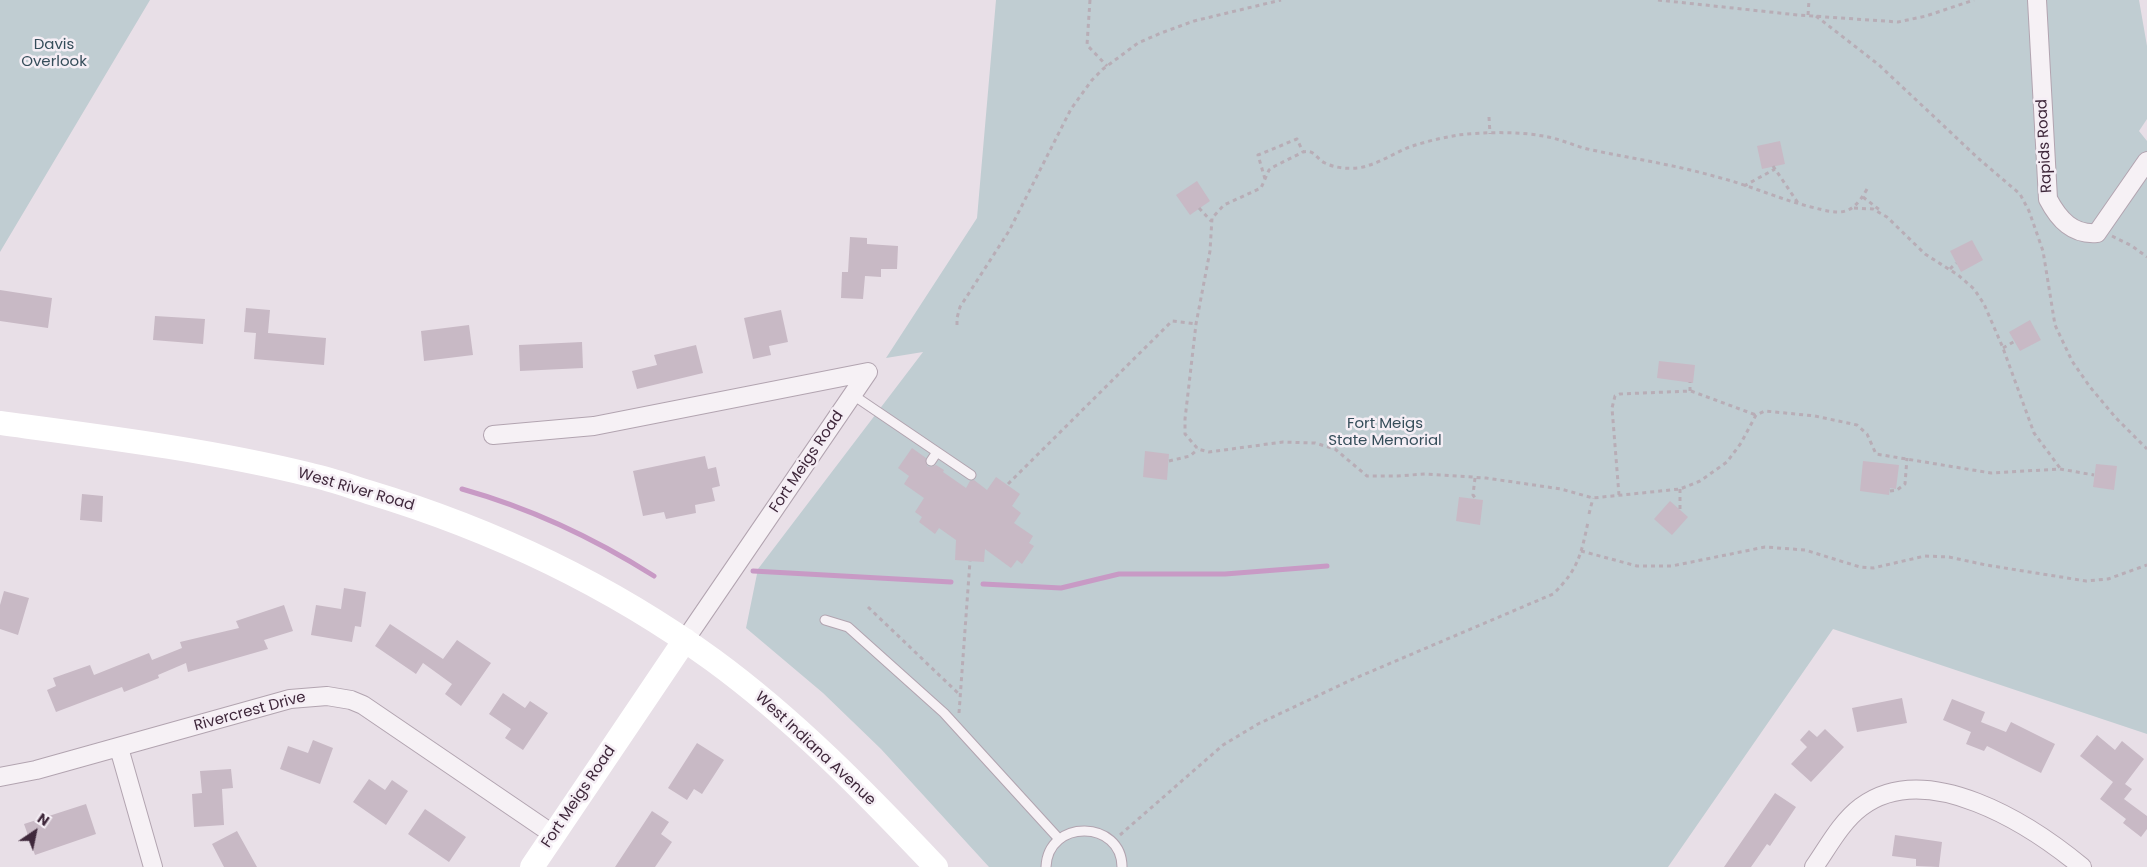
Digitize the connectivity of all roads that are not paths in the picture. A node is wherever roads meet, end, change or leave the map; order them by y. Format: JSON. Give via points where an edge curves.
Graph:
{"nodes":[{"id":1,"x":2038,"y":0,"type":"edge"},
{"id":2,"x":2147,"y":161,"type":"edge"},
{"id":3,"x":853,"y":394,"type":"junction"},
{"id":4,"x":0,"y":423,"type":"edge"},
{"id":5,"x":493,"y":435,"type":"dead end"},
{"id":6,"x":937,"y":452,"type":"junction"},
{"id":7,"x":931,"y":461,"type":"dead end"},
{"id":8,"x":971,"y":475,"type":"dead end"},
{"id":9,"x":825,"y":620,"type":"dead end"},
{"id":10,"x":685,"y":640,"type":"junction"},
{"id":11,"x":119,"y":748,"type":"junction"},
{"id":12,"x":0,"y":777,"type":"edge"},
{"id":13,"x":554,"y":835,"type":"junction"},
{"id":14,"x":1059,"y":840,"type":"junction"},
{"id":15,"x":153,"y":867,"type":"edge"},
{"id":16,"x":532,"y":867,"type":"edge"},
{"id":17,"x":936,"y":867,"type":"edge"},
{"id":18,"x":1046,"y":867,"type":"edge"},
{"id":19,"x":1122,"y":867,"type":"edge"},
{"id":20,"x":1814,"y":867,"type":"edge"},
{"id":21,"x":2082,"y":867,"type":"edge"}],
"edges":[{"from":1,"to":2,"type":"street","name":"Rapids Road","via":[[2048,199],[2054,210],[2077,232],[2097,233]]},
{"from":3,"to":5,"type":"street","name":"Fort Meigs Road","via":[[868,372],[594,426]]},
{"from":3,"to":6,"type":"lane"},
{"from":3,"to":10,"type":"street","name":"Fort Meigs Road"},
{"from":4,"to":10,"type":"main road","name":"West River Road","via":[[173,448],[312,475],[396,500],[459,522],[562,568]]},
{"from":6,"to":7,"type":"lane"},
{"from":6,"to":8,"type":"lane"},
{"from":9,"to":14,"type":"lane","via":[[848,627],[944,713]]},
{"from":10,"to":13,"type":"main road","name":"Fort Meigs Road"},
{"from":10,"to":17,"type":"main road","name":"West Indiana Avenue","via":[[799,730]]},
{"from":11,"to":12,"type":"street","name":"Rivercrest Drive"},
{"from":11,"to":13,"type":"street","name":"Rivercrest Drive","via":[[290,699],[339,697],[363,705],[384,718]]},
{"from":11,"to":15,"type":"street"},
{"from":13,"to":16,"type":"main road","name":"Fort Meigs Road"},
{"from":14,"to":18,"type":"lane","via":[[1051,849]]},
{"from":14,"to":19,"type":"lane","via":[[1080,830],[1102,835],[1118,851]]},
{"from":20,"to":21,"type":"street","via":[[1853,814],[1872,800],[1905,790],[1944,793],[1986,806],[2040,834]]}]}
